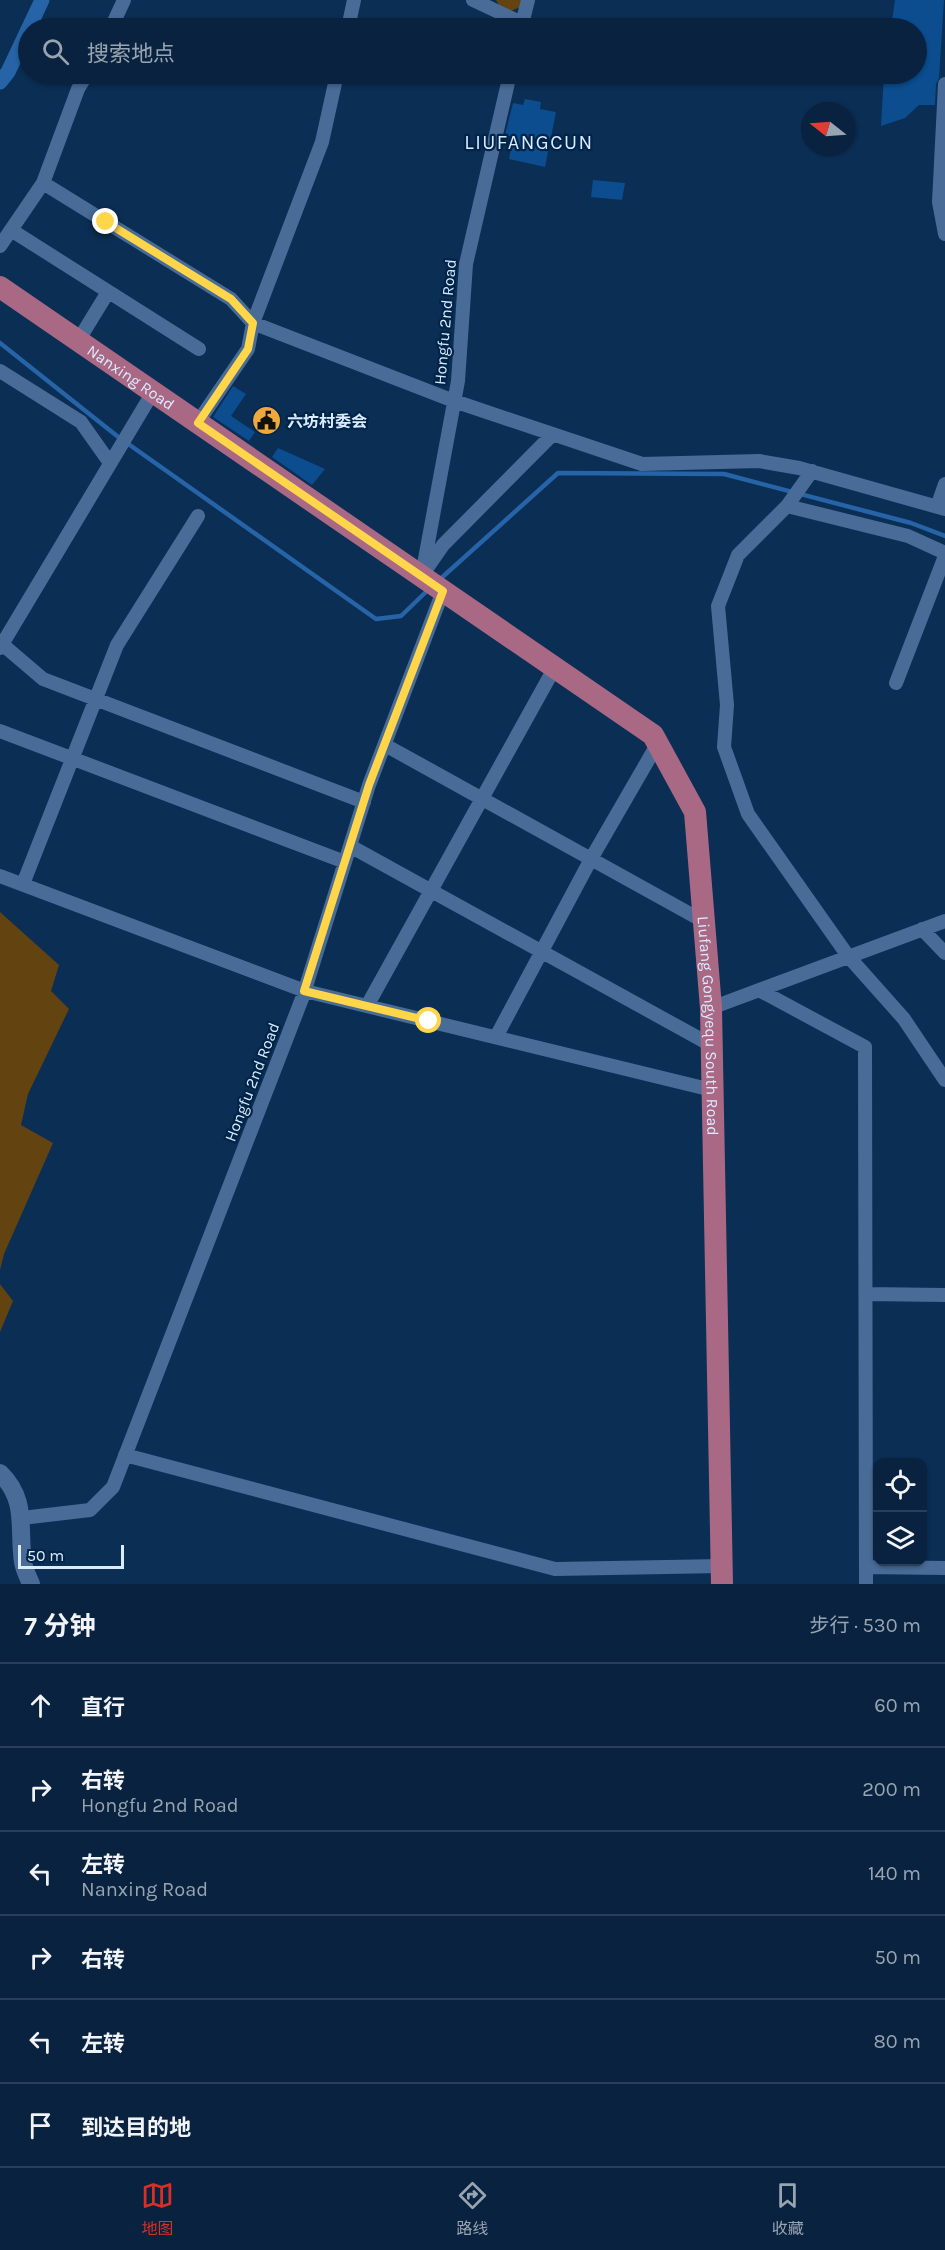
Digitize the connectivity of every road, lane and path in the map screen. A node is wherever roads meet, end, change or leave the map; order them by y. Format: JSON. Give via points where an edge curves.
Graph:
{"nodes":[{"id":1,"x":124,"y":0,"type":"edge"},
{"id":2,"x":354,"y":0,"type":"edge"},
{"id":3,"x":473,"y":0,"type":"edge"},
{"id":4,"x":528,"y":0,"type":"edge"},
{"id":5,"x":116,"y":18,"type":"edge"},
{"id":6,"x":350,"y":18,"type":"edge"},
{"id":7,"x":507,"y":18,"type":"edge"},
{"id":8,"x":524,"y":18,"type":"edge"},
{"id":9,"x":81,"y":84,"type":"edge"},
{"id":10,"x":335,"y":84,"type":"edge"},
{"id":11,"x":508,"y":84,"type":"edge"},
{"id":12,"x":945,"y":84,"type":"edge"},
{"id":13,"x":945,"y":92,"type":"edge"},
{"id":14,"x":43,"y":183,"type":"junction"},
{"id":15,"x":11,"y":230,"type":"junction"},
{"id":16,"x":945,"y":234,"type":"edge"},
{"id":17,"x":0,"y":246,"type":"edge"},
{"id":18,"x":0,"y":287,"type":"edge"},
{"id":19,"x":108,"y":292,"type":"junction"},
{"id":20,"x":253,"y":323,"type":"junction"},
{"id":21,"x":78,"y":341,"type":"junction"},
{"id":22,"x":199,"y":349,"type":"dead end"},
{"id":23,"x":0,"y":371,"type":"edge"},
{"id":24,"x":153,"y":392,"type":"junction"},
{"id":25,"x":454,"y":401,"type":"junction"},
{"id":26,"x":198,"y":423,"type":"junction"},
{"id":27,"x":553,"y":434,"type":"junction"},
{"id":28,"x":110,"y":463,"type":"junction"},
{"id":29,"x":812,"y":471,"type":"junction"},
{"id":30,"x":945,"y":484,"type":"edge"},
{"id":31,"x":787,"y":506,"type":"junction"},
{"id":32,"x":941,"y":508,"type":"edge"},
{"id":33,"x":198,"y":516,"type":"dead end"},
{"id":34,"x":945,"y":554,"type":"edge"},
{"id":35,"x":433,"y":583,"type":"junction"},
{"id":36,"x":1,"y":646,"type":"edge"},
{"id":37,"x":555,"y":667,"type":"junction"},
{"id":38,"x":896,"y":682,"type":"dead end"},
{"id":39,"x":97,"y":700,"type":"junction"},
{"id":40,"x":0,"y":731,"type":"edge"},
{"id":41,"x":658,"y":743,"type":"junction"},
{"id":42,"x":385,"y":745,"type":"junction"},
{"id":43,"x":74,"y":759,"type":"junction"},
{"id":44,"x":481,"y":798,"type":"junction"},
{"id":45,"x":364,"y":802,"type":"junction"},
{"id":46,"x":350,"y":846,"type":"junction"},
{"id":47,"x":591,"y":859,"type":"junction"},
{"id":48,"x":345,"y":862,"type":"junction"},
{"id":49,"x":0,"y":876,"type":"edge"},
{"id":50,"x":23,"y":884,"type":"junction"},
{"id":51,"x":429,"y":890,"type":"junction"},
{"id":52,"x":704,"y":921,"type":"junction"},
{"id":53,"x":945,"y":921,"type":"edge"},
{"id":54,"x":922,"y":929,"type":"junction"},
{"id":55,"x":541,"y":951,"type":"junction"},
{"id":56,"x":945,"y":953,"type":"edge"},
{"id":57,"x":848,"y":956,"type":"junction"},
{"id":58,"x":759,"y":990,"type":"junction"},
{"id":59,"x":304,"y":991,"type":"junction"},
{"id":60,"x":367,"y":1006,"type":"junction"},
{"id":61,"x":711,"y":1008,"type":"junction"},
{"id":62,"x":496,"y":1037,"type":"junction"},
{"id":63,"x":711,"y":1045,"type":"junction"},
{"id":64,"x":945,"y":1080,"type":"edge"},
{"id":65,"x":712,"y":1090,"type":"junction"},
{"id":66,"x":866,"y":1294,"type":"junction"},
{"id":67,"x":945,"y":1295,"type":"edge"},
{"id":68,"x":125,"y":1455,"type":"junction"},
{"id":69,"x":0,"y":1473,"type":"edge"},
{"id":70,"x":22,"y":1518,"type":"junction"},
{"id":71,"x":866,"y":1567,"type":"junction"},
{"id":72,"x":945,"y":1568,"type":"edge"},
{"id":73,"x":722,"y":1575,"type":"edge"},
{"id":74,"x":31,"y":1584,"type":"edge"},
{"id":75,"x":866,"y":1584,"type":"edge"}],
"edges":[{"from":1,"to":5,"type":"street"},
{"from":2,"to":6,"type":"street"},
{"from":3,"to":7,"type":"street"},
{"from":4,"to":8,"type":"street"},
{"from":9,"to":14,"type":"street"},
{"from":10,"to":20,"type":"street","via":[[321,142]]},
{"from":11,"to":25,"type":"street","name":"Hongfu 2nd Road","via":[[466,264]]},
{"from":12,"to":13,"type":"street"},
{"from":13,"to":16,"type":"street","via":[[939,202]]},
{"from":14,"to":15,"type":"street"},
{"from":14,"to":20,"type":"street","via":[[231,299]]},
{"from":15,"to":17,"type":"street"},
{"from":15,"to":19,"type":"street"},
{"from":18,"to":21,"type":"main road","name":"Nanxing Road"},
{"from":19,"to":21,"type":"street"},
{"from":19,"to":22,"type":"street"},
{"from":20,"to":25,"type":"street"},
{"from":20,"to":26,"type":"street","via":[[248,349]]},
{"from":21,"to":24,"type":"main road","name":"Nanxing Road"},
{"from":23,"to":28,"type":"street","via":[[81,422]]},
{"from":24,"to":26,"type":"main road","name":"Nanxing Road"},
{"from":24,"to":28,"type":"street"},
{"from":25,"to":27,"type":"street"},
{"from":25,"to":35,"type":"street","name":"Hongfu 2nd Road"},
{"from":26,"to":35,"type":"main road","name":"Nanxing Road"},
{"from":27,"to":29,"type":"street","via":[[642,464],[759,461]]},
{"from":27,"to":35,"type":"street","via":[[443,545]]},
{"from":28,"to":36,"type":"street"},
{"from":29,"to":31,"type":"street"},
{"from":29,"to":32,"type":"street"},
{"from":30,"to":32,"type":"street"},
{"from":31,"to":34,"type":"street","via":[[908,536]]},
{"from":31,"to":57,"type":"street","via":[[738,555],[718,606],[727,705],[724,747],[748,814]]},
{"from":33,"to":39,"type":"street","via":[[117,645]]},
{"from":34,"to":38,"type":"street"},
{"from":35,"to":37,"type":"main road","name":"Liufang Gongyequ South Road"},
{"from":35,"to":42,"type":"street","name":"Hongfu 2nd Road"},
{"from":36,"to":39,"type":"street","via":[[43,679]]},
{"from":37,"to":41,"type":"main road","name":"Liufang Gongyequ South Road","via":[[653,735]]},
{"from":37,"to":44,"type":"street"},
{"from":39,"to":43,"type":"street"},
{"from":39,"to":45,"type":"street"},
{"from":40,"to":43,"type":"street"},
{"from":41,"to":47,"type":"street"},
{"from":41,"to":52,"type":"main road","name":"Liufang Gongyequ South Road","via":[[695,812]]},
{"from":42,"to":44,"type":"street"},
{"from":42,"to":45,"type":"street","name":"Hongfu 2nd Road"},
{"from":43,"to":48,"type":"street"},
{"from":43,"to":50,"type":"street"},
{"from":44,"to":47,"type":"street"},
{"from":44,"to":51,"type":"street"},
{"from":45,"to":46,"type":"street","name":"Hongfu 2nd Road"},
{"from":46,"to":48,"type":"street","name":"Hongfu 2nd Road"},
{"from":46,"to":51,"type":"street"},
{"from":47,"to":52,"type":"street"},
{"from":47,"to":55,"type":"street"},
{"from":48,"to":59,"type":"street","name":"Hongfu 2nd Road"},
{"from":49,"to":50,"type":"street"},
{"from":50,"to":59,"type":"street"},
{"from":51,"to":55,"type":"street"},
{"from":51,"to":60,"type":"street"},
{"from":52,"to":61,"type":"main road","name":"Liufang Gongyequ South Road"},
{"from":53,"to":54,"type":"street"},
{"from":54,"to":56,"type":"street"},
{"from":54,"to":57,"type":"street"},
{"from":55,"to":62,"type":"street"},
{"from":55,"to":63,"type":"street"},
{"from":57,"to":58,"type":"street"},
{"from":57,"to":64,"type":"street","via":[[904,1019]]},
{"from":58,"to":61,"type":"street"},
{"from":58,"to":66,"type":"street","via":[[865,1047]]},
{"from":59,"to":60,"type":"street"},
{"from":59,"to":68,"type":"street","name":"Hongfu 2nd Road"},
{"from":60,"to":62,"type":"street"},
{"from":61,"to":63,"type":"main road","name":"Liufang Gongyequ South Road"},
{"from":62,"to":65,"type":"street"},
{"from":63,"to":65,"type":"main road","name":"Liufang Gongyequ South Road"},
{"from":65,"to":73,"type":"main road","name":"Liufang Gongyequ South Road"},
{"from":66,"to":67,"type":"street"},
{"from":66,"to":71,"type":"street"},
{"from":68,"to":70,"type":"street","name":"Hongfu 2nd Road","via":[[113,1487],[90,1510]]},
{"from":68,"to":73,"type":"street","via":[[555,1569]]},
{"from":69,"to":70,"type":"street","via":[[11,1483]]},
{"from":70,"to":74,"type":"street","via":[[23,1563]]},
{"from":71,"to":72,"type":"street"},
{"from":71,"to":75,"type":"street"}]}
